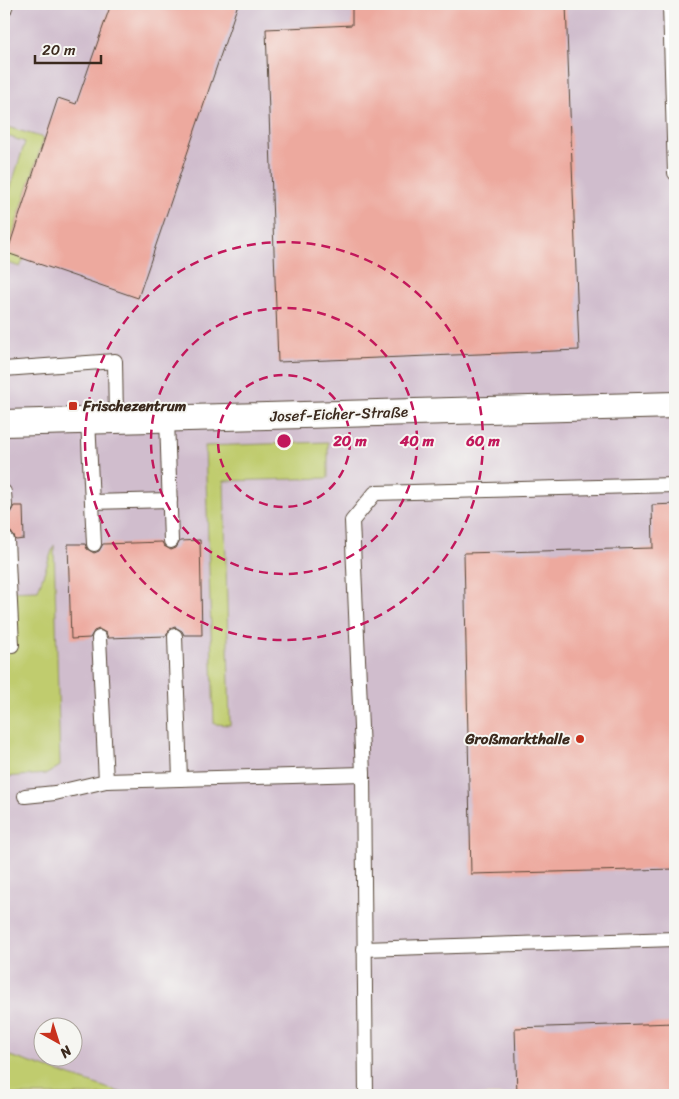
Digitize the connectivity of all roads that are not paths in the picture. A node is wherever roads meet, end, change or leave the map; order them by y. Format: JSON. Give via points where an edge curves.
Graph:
{"nodes":[{"id":1,"x":6,"y":4,"type":"edge"},
{"id":2,"x":670,"y":4,"type":"edge"},
{"id":3,"x":4,"y":10,"type":"edge"},
{"id":4,"x":675,"y":173,"type":"edge"},
{"id":5,"x":4,"y":369,"type":"edge"},
{"id":6,"x":675,"y":405,"type":"edge"},
{"id":7,"x":167,"y":418,"type":"junction"},
{"id":8,"x":116,"y":419,"type":"junction"},
{"id":9,"x":88,"y":420,"type":"junction"},
{"id":10,"x":4,"y":423,"type":"edge"},
{"id":11,"x":675,"y":485,"type":"edge"},
{"id":12,"x":4,"y":492,"type":"edge"},
{"id":13,"x":170,"y":500,"type":"junction"},
{"id":14,"x":92,"y":502,"type":"junction"},
{"id":15,"x":5,"y":506,"type":"edge"},
{"id":16,"x":7,"y":540,"type":"dead end"},
{"id":17,"x":171,"y":541,"type":"dead end"},
{"id":18,"x":94,"y":544,"type":"dead end"},
{"id":19,"x":7,"y":608,"type":"edge"},
{"id":20,"x":175,"y":636,"type":"dead end"},
{"id":21,"x":99,"y":638,"type":"dead end"},
{"id":22,"x":4,"y":646,"type":"edge"},
{"id":23,"x":363,"y":774,"type":"junction"},
{"id":24,"x":180,"y":779,"type":"junction"},
{"id":25,"x":106,"y":781,"type":"junction"},
{"id":26,"x":25,"y":796,"type":"dead end"},
{"id":27,"x":675,"y":939,"type":"edge"},
{"id":28,"x":364,"y":949,"type":"junction"},
{"id":29,"x":366,"y":1095,"type":"edge"}],
"edges":[{"from":1,"to":3,"type":"lane"},
{"from":2,"to":4,"type":"lane"},
{"from":5,"to":8,"type":"lane","via":[[115,360]]},
{"from":6,"to":7,"type":"street","name":"Josef-Eicher-Straße"},
{"from":7,"to":8,"type":"street","name":"Josef-Eicher-Straße"},
{"from":7,"to":13,"type":"lane"},
{"from":8,"to":9,"type":"street","name":"Josef-Eicher-Straße"},
{"from":9,"to":10,"type":"street","name":"Josef-Eicher-Straße"},
{"from":9,"to":14,"type":"lane"},
{"from":11,"to":23,"type":"lane","via":[[375,493],[352,521]]},
{"from":12,"to":15,"type":"lane"},
{"from":13,"to":14,"type":"lane"},
{"from":13,"to":17,"type":"lane"},
{"from":14,"to":18,"type":"lane"},
{"from":16,"to":19,"type":"lane"},
{"from":19,"to":22,"type":"lane","via":[[12,645]]},
{"from":20,"to":24,"type":"lane"},
{"from":21,"to":25,"type":"lane"},
{"from":23,"to":24,"type":"lane"},
{"from":23,"to":28,"type":"lane"},
{"from":24,"to":25,"type":"lane"},
{"from":25,"to":26,"type":"lane","via":[[55,793]]},
{"from":27,"to":28,"type":"lane"},
{"from":28,"to":29,"type":"lane"}]}
